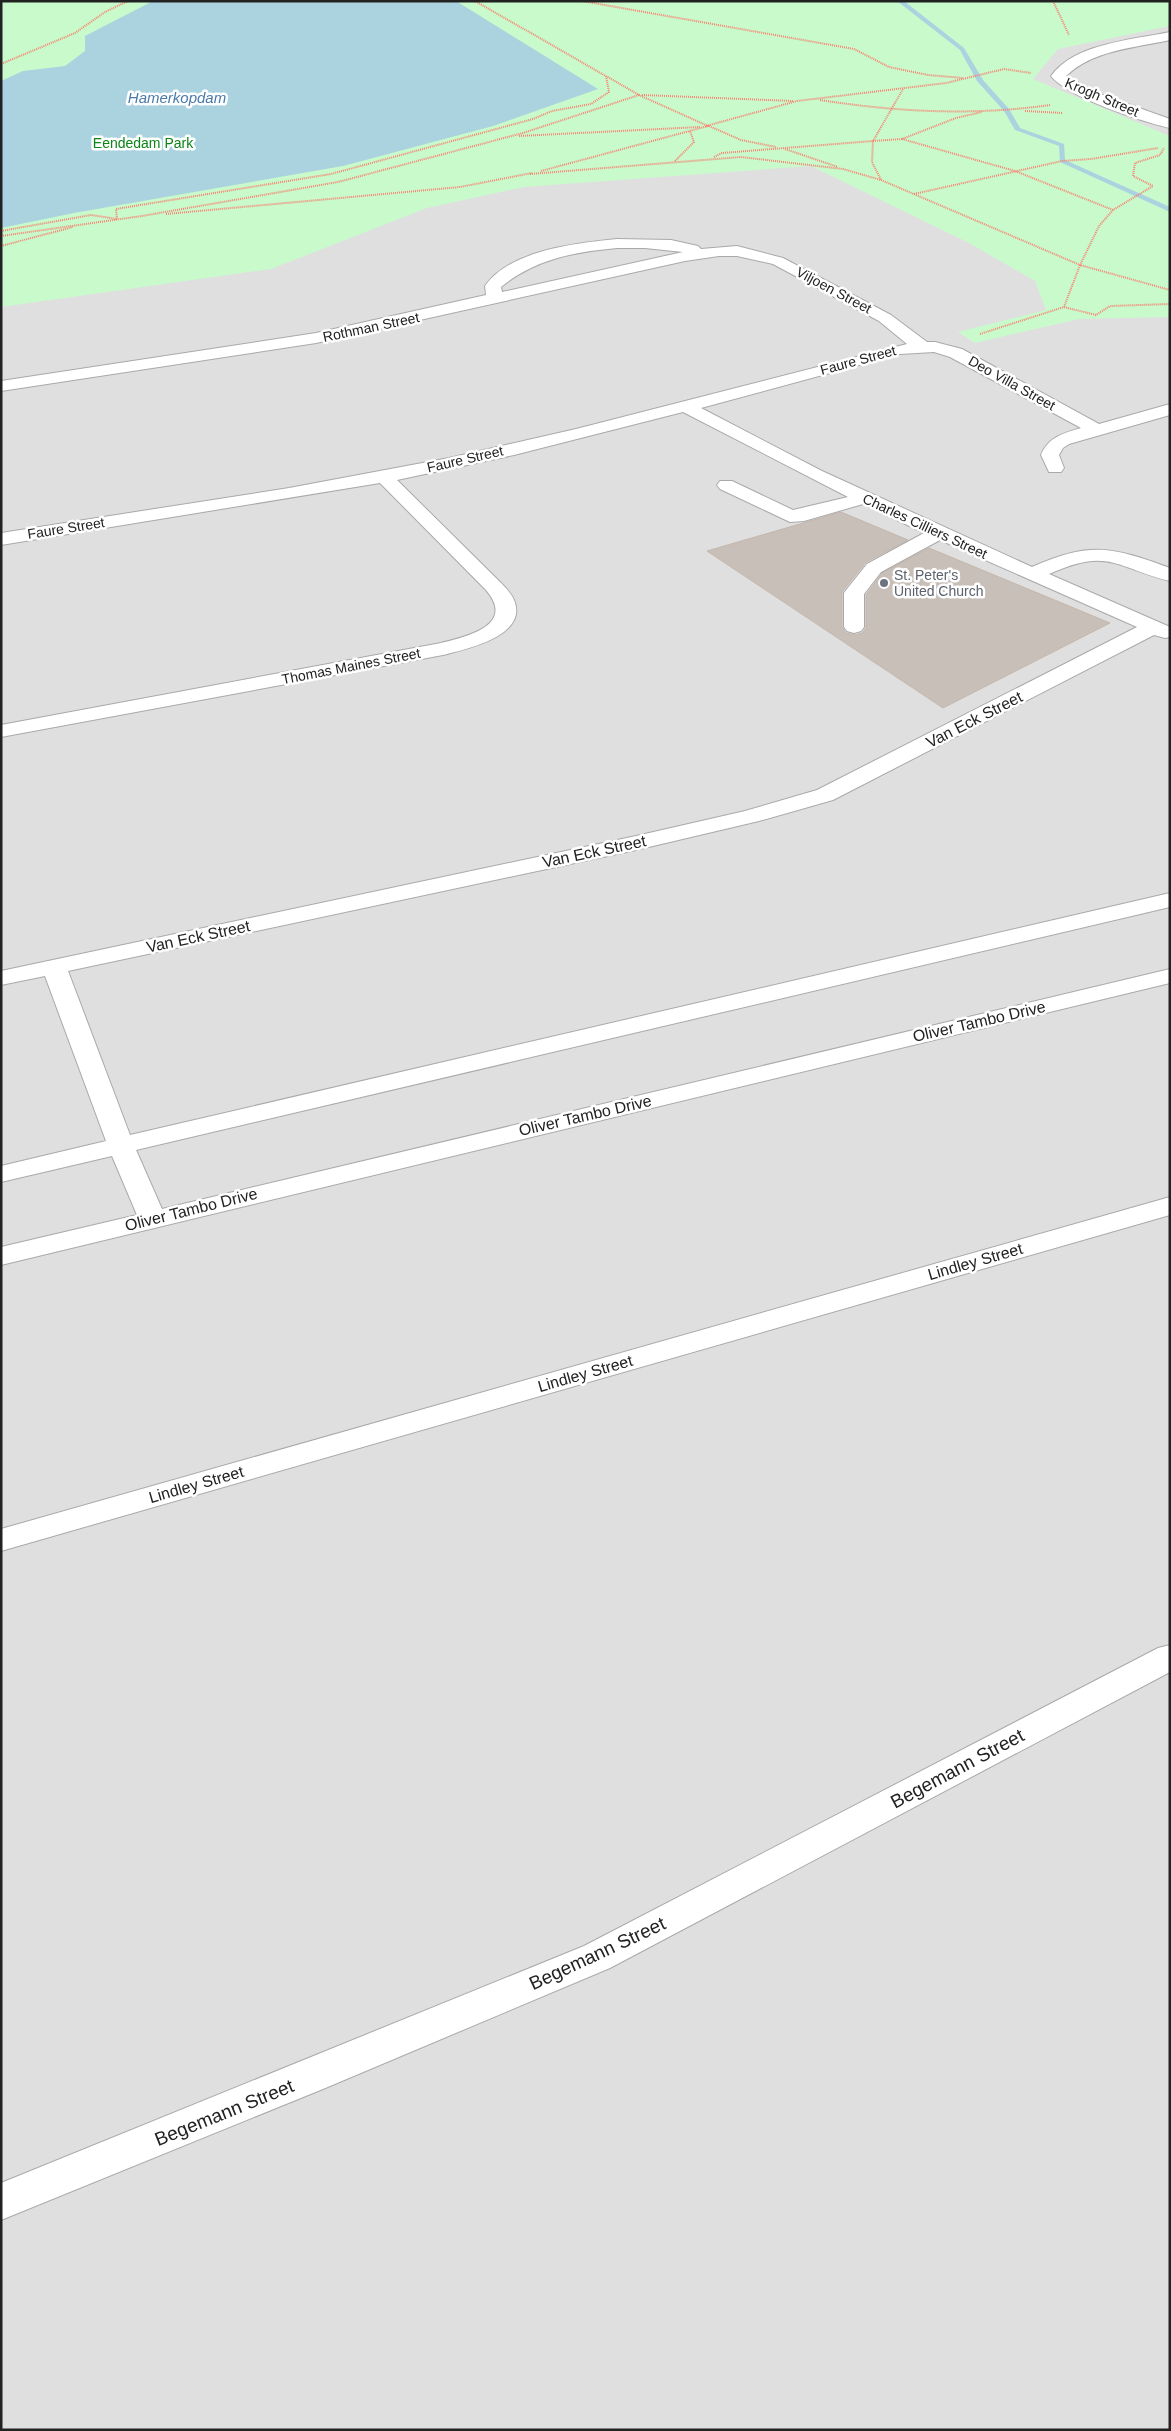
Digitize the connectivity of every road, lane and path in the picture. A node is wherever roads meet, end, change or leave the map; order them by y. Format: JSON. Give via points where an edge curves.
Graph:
{"nodes":[{"id":1,"x":128,"y":1,"type":"edge"},
{"id":2,"x":475,"y":1,"type":"edge"},
{"id":3,"x":582,"y":1,"type":"edge"},
{"id":4,"x":1052,"y":1,"type":"edge"},
{"id":5,"x":1170,"y":36,"type":"edge"},
{"id":6,"x":1088,"y":54,"type":"junction"},
{"id":7,"x":1,"y":64,"type":"edge"},
{"id":8,"x":606,"y":76,"type":"junction"},
{"id":9,"x":1058,"y":76,"type":"junction"},
{"id":10,"x":966,"y":78,"type":"junction"},
{"id":11,"x":904,"y":89,"type":"junction"},
{"id":12,"x":1077,"y":89,"type":"junction"},
{"id":13,"x":639,"y":95,"type":"junction"},
{"id":14,"x":814,"y":99,"type":"junction"},
{"id":15,"x":797,"y":101,"type":"junction"},
{"id":16,"x":892,"y":110,"type":"junction"},
{"id":17,"x":989,"y":110,"type":"junction"},
{"id":18,"x":1170,"y":124,"type":"edge"},
{"id":19,"x":708,"y":126,"type":"junction"},
{"id":20,"x":690,"y":131,"type":"junction"},
{"id":21,"x":513,"y":136,"type":"junction"},
{"id":22,"x":902,"y":138,"type":"junction"},
{"id":23,"x":873,"y":141,"type":"junction"},
{"id":24,"x":1156,"y":142,"type":"dead end"},
{"id":25,"x":1164,"y":147,"type":"junction"},
{"id":26,"x":782,"y":148,"type":"junction"},
{"id":27,"x":712,"y":159,"type":"junction"},
{"id":28,"x":675,"y":161,"type":"junction"},
{"id":29,"x":843,"y":169,"type":"junction"},
{"id":30,"x":1015,"y":171,"type":"junction"},
{"id":31,"x":530,"y":174,"type":"junction"},
{"id":32,"x":881,"y":180,"type":"junction"},
{"id":33,"x":914,"y":194,"type":"junction"},
{"id":34,"x":1113,"y":210,"type":"junction"},
{"id":35,"x":142,"y":216,"type":"junction"},
{"id":36,"x":117,"y":219,"type":"junction"},
{"id":37,"x":86,"y":224,"type":"junction"},
{"id":38,"x":1,"y":231,"type":"edge"},
{"id":39,"x":1,"y":236,"type":"edge"},
{"id":40,"x":1,"y":246,"type":"edge"},
{"id":41,"x":737,"y":251,"type":"joint"},
{"id":42,"x":704,"y":252,"type":"junction"},
{"id":43,"x":1080,"y":265,"type":"junction"},
{"id":44,"x":1170,"y":290,"type":"edge"},
{"id":45,"x":495,"y":299,"type":"junction"},
{"id":46,"x":1170,"y":304,"type":"edge"},
{"id":47,"x":1064,"y":307,"type":"junction"},
{"id":48,"x":922,"y":346,"type":"junction"},
{"id":49,"x":943,"y":349,"type":"junction"},
{"id":50,"x":1,"y":386,"type":"edge"},
{"id":51,"x":685,"y":406,"type":"junction"},
{"id":52,"x":1170,"y":409,"type":"edge"},
{"id":53,"x":1097,"y":430,"type":"junction"},
{"id":54,"x":1055,"y":468,"type":"dead end"},
{"id":55,"x":384,"y":477,"type":"junction"},
{"id":56,"x":726,"y":485,"type":"dead end"},
{"id":57,"x":865,"y":498,"type":"junction"},
{"id":58,"x":939,"y":533,"type":"junction"},
{"id":59,"x":1,"y":539,"type":"edge"},
{"id":60,"x":1032,"y":574,"type":"junction"},
{"id":61,"x":1170,"y":575,"type":"edge"},
{"id":62,"x":854,"y":627,"type":"dead end"},
{"id":63,"x":1161,"y":630,"type":"edge"},
{"id":64,"x":1,"y":731,"type":"edge"},
{"id":65,"x":1170,"y":900,"type":"edge"},
{"id":66,"x":54,"y":966,"type":"junction"},
{"id":67,"x":1170,"y":976,"type":"edge"},
{"id":68,"x":1,"y":978,"type":"edge"},
{"id":69,"x":122,"y":1146,"type":"junction"},
{"id":70,"x":1,"y":1174,"type":"edge"},
{"id":71,"x":1170,"y":1206,"type":"edge"},
{"id":72,"x":152,"y":1218,"type":"junction"},
{"id":73,"x":1,"y":1256,"type":"edge"},
{"id":74,"x":1,"y":1540,"type":"edge"},
{"id":75,"x":1170,"y":1657,"type":"edge"},
{"id":76,"x":1,"y":2202,"type":"edge"}],
"edges":[{"from":1,"to":7,"type":"path","via":[[75,33]]},
{"from":2,"to":8,"type":"path"},
{"from":3,"to":10,"type":"path","via":[[854,49],[889,67]]},
{"from":4,"to":6,"type":"path","via":[[1076,50]]},
{"from":5,"to":6,"type":"street","name":"Krogh Street"},
{"from":6,"to":9,"type":"street","name":"Krogh Street","via":[[1074,61]]},
{"from":8,"to":13,"type":"path"},
{"from":8,"to":36,"type":"path","via":[[609,92],[591,104],[552,111],[331,174],[116,209]]},
{"from":9,"to":10,"type":"path","via":[[1004,69]]},
{"from":9,"to":12,"type":"street","name":"Krogh Street"},
{"from":10,"to":11,"type":"path"},
{"from":11,"to":14,"type":"path"},
{"from":11,"to":16,"type":"path"},
{"from":12,"to":17,"type":"path","via":[[1071,99],[1053,104],[1018,110]]},
{"from":12,"to":18,"type":"street","name":"Krogh Street"},
{"from":13,"to":15,"type":"path"},
{"from":13,"to":19,"type":"path"},
{"from":13,"to":21,"type":"path"},
{"from":14,"to":15,"type":"path"},
{"from":14,"to":16,"type":"path"},
{"from":15,"to":19,"type":"path"},
{"from":16,"to":17,"type":"path"},
{"from":16,"to":23,"type":"path"},
{"from":17,"to":22,"type":"path"},
{"from":19,"to":20,"type":"path"},
{"from":19,"to":21,"type":"path"},
{"from":19,"to":26,"type":"path","via":[[741,140]]},
{"from":20,"to":28,"type":"path","via":[[694,142]]},
{"from":20,"to":31,"type":"path"},
{"from":21,"to":35,"type":"path","via":[[338,182]]},
{"from":22,"to":23,"type":"path"},
{"from":22,"to":30,"type":"path"},
{"from":23,"to":26,"type":"path"},
{"from":23,"to":32,"type":"path","via":[[872,162]]},
{"from":24,"to":25,"type":"path"},
{"from":25,"to":30,"type":"path"},
{"from":25,"to":34,"type":"path","via":[[1160,155],[1135,163],[1132,176],[1153,186]]},
{"from":26,"to":27,"type":"path","via":[[722,153]]},
{"from":26,"to":29,"type":"path"},
{"from":27,"to":28,"type":"path"},
{"from":27,"to":29,"type":"path","via":[[741,157]]},
{"from":28,"to":31,"type":"path"},
{"from":29,"to":32,"type":"path"},
{"from":30,"to":33,"type":"path"},
{"from":30,"to":34,"type":"path"},
{"from":31,"to":35,"type":"path","via":[[460,187]]},
{"from":32,"to":33,"type":"path"},
{"from":33,"to":43,"type":"path"},
{"from":34,"to":43,"type":"path","via":[[1099,226]]},
{"from":35,"to":36,"type":"path"},
{"from":36,"to":37,"type":"path"},
{"from":36,"to":38,"type":"path","via":[[91,215]]},
{"from":37,"to":39,"type":"path"},
{"from":37,"to":40,"type":"path"},
{"from":41,"to":42,"type":"street","name":"Rothman Street"},
{"from":41,"to":48,"type":"street","name":"Viljoen Street","via":[[778,261],[829,286],[886,318]]},
{"from":42,"to":45,"type":"street","name":"Rothman Street"},
{"from":42,"to":45,"type":"street","via":[[672,244],[635,242],[563,252],[536,259],[507,273],[493,286]]},
{"from":43,"to":44,"type":"path"},
{"from":43,"to":47,"type":"path"},
{"from":45,"to":50,"type":"street","name":"Rothman Street","via":[[316,338]]},
{"from":46,"to":47,"type":"path","via":[[1110,306],[1096,315]]},
{"from":47,"to":49,"type":"path"},
{"from":48,"to":49,"type":"street","name":"Deo Villa Street"},
{"from":48,"to":51,"type":"street","name":"Faure Street","via":[[899,349]]},
{"from":49,"to":53,"type":"street","name":"Deo Villa Street","via":[[967,358]]},
{"from":51,"to":55,"type":"street","name":"Faure Street"},
{"from":51,"to":57,"type":"street","name":"Charles Cilliers Street"},
{"from":52,"to":53,"type":"street"},
{"from":53,"to":54,"type":"street","via":[[1054,445],[1050,455]]},
{"from":55,"to":59,"type":"street","name":"Faure Street"},
{"from":55,"to":64,"type":"street","name":"Thomas Maines Street","via":[[505,601],[505,617],[491,633],[443,649]]},
{"from":56,"to":57,"type":"street","via":[[779,511],[798,516]]},
{"from":57,"to":58,"type":"street","name":"Charles Cilliers Street"},
{"from":58,"to":60,"type":"street","name":"Charles Cilliers Street"},
{"from":58,"to":62,"type":"street","via":[[874,568],[854,593]]},
{"from":60,"to":61,"type":"street","via":[[1065,559],[1092,552],[1129,559]]},
{"from":60,"to":63,"type":"street","name":"Charles Cilliers Street"},
{"from":63,"to":66,"type":"street","name":"Van Eck Street","via":[[825,795],[636,843]]},
{"from":65,"to":69,"type":"street"},
{"from":66,"to":68,"type":"street","name":"Van Eck Street"},
{"from":66,"to":69,"type":"street"},
{"from":67,"to":72,"type":"street","name":"Oliver Tambo Drive"},
{"from":69,"to":70,"type":"street"},
{"from":69,"to":72,"type":"street"},
{"from":71,"to":74,"type":"street","name":"Lindley Street"},
{"from":72,"to":73,"type":"street","name":"Oliver Tambo Drive"},
{"from":75,"to":76,"type":"street","name":"Begemann Street","via":[[597,1957]]}]}
